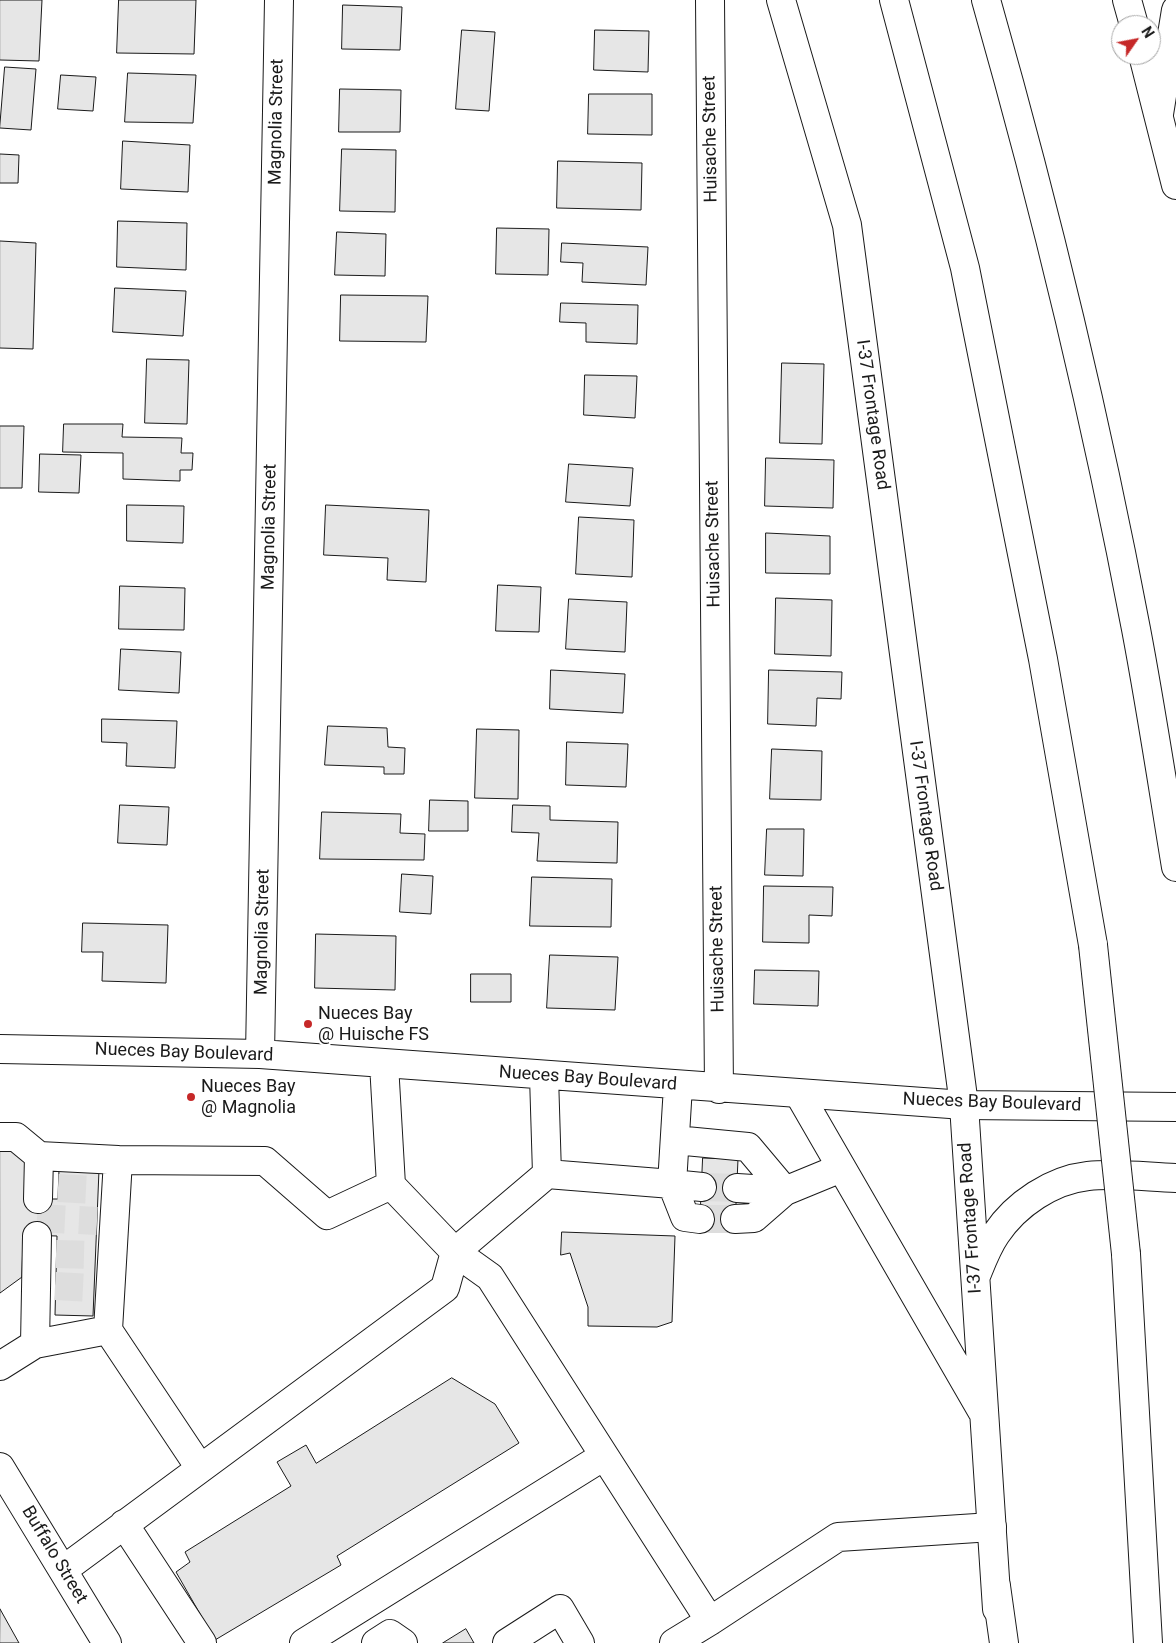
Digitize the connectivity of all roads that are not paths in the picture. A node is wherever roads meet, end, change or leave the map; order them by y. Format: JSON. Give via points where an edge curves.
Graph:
{"nodes":[{"id":1,"x":279,"y":0,"type":"edge"},
{"id":2,"x":710,"y":0,"type":"edge"},
{"id":3,"x":781,"y":0,"type":"edge"},
{"id":4,"x":894,"y":0,"type":"edge"},
{"id":5,"x":986,"y":0,"type":"edge"},
{"id":6,"x":1127,"y":0,"type":"edge"},
{"id":7,"x":1176,"y":10,"type":"edge"},
{"id":8,"x":1131,"y":15,"type":"edge"},
{"id":9,"x":1146,"y":65,"type":"edge"},
{"id":10,"x":1159,"y":114,"type":"junction"},
{"id":11,"x":1176,"y":185,"type":"edge"},
{"id":12,"x":1176,"y":867,"type":"edge"},
{"id":13,"x":0,"y":1049,"type":"edge"},
{"id":14,"x":260,"y":1054,"type":"junction"},
{"id":15,"x":384,"y":1064,"type":"junction"},
{"id":16,"x":544,"y":1076,"type":"junction"},
{"id":17,"x":678,"y":1086,"type":"junction"},
{"id":18,"x":719,"y":1089,"type":"junction"},
{"id":19,"x":798,"y":1094,"type":"junction"},
{"id":20,"x":964,"y":1105,"type":"junction"},
{"id":21,"x":1176,"y":1107,"type":"edge"},
{"id":22,"x":0,"y":1137,"type":"edge"},
{"id":23,"x":675,"y":1140,"type":"junction"},
{"id":24,"x":38,"y":1156,"type":"junction"},
{"id":25,"x":118,"y":1160,"type":"junction"},
{"id":26,"x":841,"y":1168,"type":"junction"},
{"id":27,"x":547,"y":1174,"type":"junction"},
{"id":28,"x":1176,"y":1178,"type":"edge"},
{"id":29,"x":672,"y":1184,"type":"junction"},
{"id":30,"x":391,"y":1185,"type":"junction"},
{"id":31,"x":702,"y":1187,"type":"tunnel mouth"},
{"id":32,"x":737,"y":1188,"type":"tunnel mouth"},
{"id":33,"x":45,"y":1191,"type":"dead end"},
{"id":34,"x":785,"y":1191,"type":"junction"},
{"id":35,"x":700,"y":1219,"type":"tunnel mouth"},
{"id":36,"x":735,"y":1219,"type":"tunnel mouth"},
{"id":37,"x":43,"y":1248,"type":"dead end"},
{"id":38,"x":455,"y":1252,"type":"junction"},
{"id":39,"x":975,"y":1279,"type":"junction"},
{"id":40,"x":108,"y":1330,"type":"junction"},
{"id":41,"x":35,"y":1344,"type":"junction"},
{"id":42,"x":0,"y":1366,"type":"edge"},
{"id":43,"x":984,"y":1416,"type":"junction"},
{"id":44,"x":604,"y":1456,"type":"junction"},
{"id":45,"x":0,"y":1467,"type":"edge"},
{"id":46,"x":200,"y":1468,"type":"junction"},
{"id":47,"x":124,"y":1524,"type":"junction"},
{"id":48,"x":992,"y":1528,"type":"junction"},
{"id":49,"x":63,"y":1570,"type":"junction"},
{"id":50,"x":996,"y":1586,"type":"junction"},
{"id":51,"x":710,"y":1621,"type":"junction"},
{"id":52,"x":108,"y":1643,"type":"edge"},
{"id":53,"x":202,"y":1643,"type":"edge"},
{"id":54,"x":304,"y":1643,"type":"edge"},
{"id":55,"x":376,"y":1643,"type":"edge"},
{"id":56,"x":403,"y":1643,"type":"edge"},
{"id":57,"x":507,"y":1643,"type":"edge"},
{"id":58,"x":580,"y":1643,"type":"edge"},
{"id":59,"x":674,"y":1643,"type":"edge"},
{"id":60,"x":1000,"y":1643,"type":"edge"},
{"id":61,"x":1004,"y":1643,"type":"edge"},
{"id":62,"x":1148,"y":1643,"type":"edge"}],
"edges":[{"from":1,"to":14,"type":"main road","name":"Magnolia Street"},
{"from":2,"to":18,"type":"main road","name":"Huisache Street"},
{"from":3,"to":20,"type":"main road","name":"I-37 Frontage Road","via":[[846,225]]},
{"from":4,"to":62,"type":"main road","bridge":true,"via":[[965,268],[1043,659],[1093,945],[1126,1254]]},
{"from":5,"to":12,"type":"main road","via":[[1028,147],[1093,422],[1136,630]]},
{"from":6,"to":8,"type":"main road"},
{"from":7,"to":10,"type":"main road"},
{"from":9,"to":10,"type":"main road"},
{"from":10,"to":11,"type":"main road"},
{"from":13,"to":14,"type":"main road","name":"Nueces Bay Boulevard"},
{"from":14,"to":15,"type":"main road","name":"Nueces Bay Boulevard"},
{"from":15,"to":16,"type":"main road","name":"Nueces Bay Boulevard"},
{"from":15,"to":30,"type":"main road"},
{"from":16,"to":17,"type":"main road","name":"Nueces Bay Boulevard"},
{"from":16,"to":27,"type":"main road"},
{"from":17,"to":18,"type":"main road","name":"Nueces Bay Boulevard"},
{"from":17,"to":23,"type":"main road"},
{"from":18,"to":19,"type":"main road","name":"Nueces Bay Boulevard"},
{"from":19,"to":20,"type":"main road","name":"Nueces Bay Boulevard"},
{"from":19,"to":26,"type":"main road"},
{"from":20,"to":21,"type":"main road","name":"Nueces Bay Boulevard"},
{"from":20,"to":39,"type":"main road","name":"I-37 Frontage Road"},
{"from":22,"to":24,"type":"main road","via":[[16,1137]]},
{"from":23,"to":29,"type":"main road"},
{"from":23,"to":34,"type":"main road","via":[[748,1147]]},
{"from":24,"to":25,"type":"main road"},
{"from":24,"to":33,"type":"main road"},
{"from":25,"to":30,"type":"main road","via":[[265,1161],[327,1215]]},
{"from":25,"to":40,"type":"main road","via":[[106,1190],[102,1288]]},
{"from":26,"to":34,"type":"main road"},
{"from":26,"to":43,"type":"main road"},
{"from":27,"to":29,"type":"main road"},
{"from":27,"to":38,"type":"main road"},
{"from":28,"to":39,"type":"main road","via":[[1088,1176],[1046,1190],[1010,1216],[996,1233]]},
{"from":29,"to":31,"type":"main road"},
{"from":29,"to":35,"type":"main road","via":[[685,1217]]},
{"from":30,"to":38,"type":"main road"},
{"from":32,"to":34,"type":"main road"},
{"from":34,"to":36,"type":"main road","via":[[754,1218]]},
{"from":37,"to":41,"type":"main road","via":[[46,1286]]},
{"from":38,"to":44,"type":"main road","via":[[490,1277]]},
{"from":38,"to":46,"type":"main road","via":[[445,1288]]},
{"from":39,"to":43,"type":"main road","name":"I-37 Frontage Road"},
{"from":40,"to":41,"type":"main road"},
{"from":40,"to":46,"type":"main road"},
{"from":41,"to":42,"type":"main road"},
{"from":43,"to":48,"type":"main road","name":"I-37 Frontage Road"},
{"from":44,"to":51,"type":"main road"},
{"from":44,"to":54,"type":"main road"},
{"from":45,"to":49,"type":"main road","name":"Buffalo Street"},
{"from":46,"to":47,"type":"main road"},
{"from":47,"to":49,"type":"main road"},
{"from":47,"to":53,"type":"main road"},
{"from":48,"to":50,"type":"main road","name":"I-37 Frontage Road"},
{"from":48,"to":51,"type":"main road","via":[[838,1537]]},
{"from":49,"to":52,"type":"main road","name":"Buffalo Street"},
{"from":50,"to":60,"type":"main road","name":"I-37 Frontage Road"},
{"from":50,"to":61,"type":"main road"},
{"from":51,"to":59,"type":"main road"},
{"from":55,"to":56,"type":"main road","via":[[390,1634]]},
{"from":57,"to":58,"type":"main road","via":[[560,1609]]}]}
